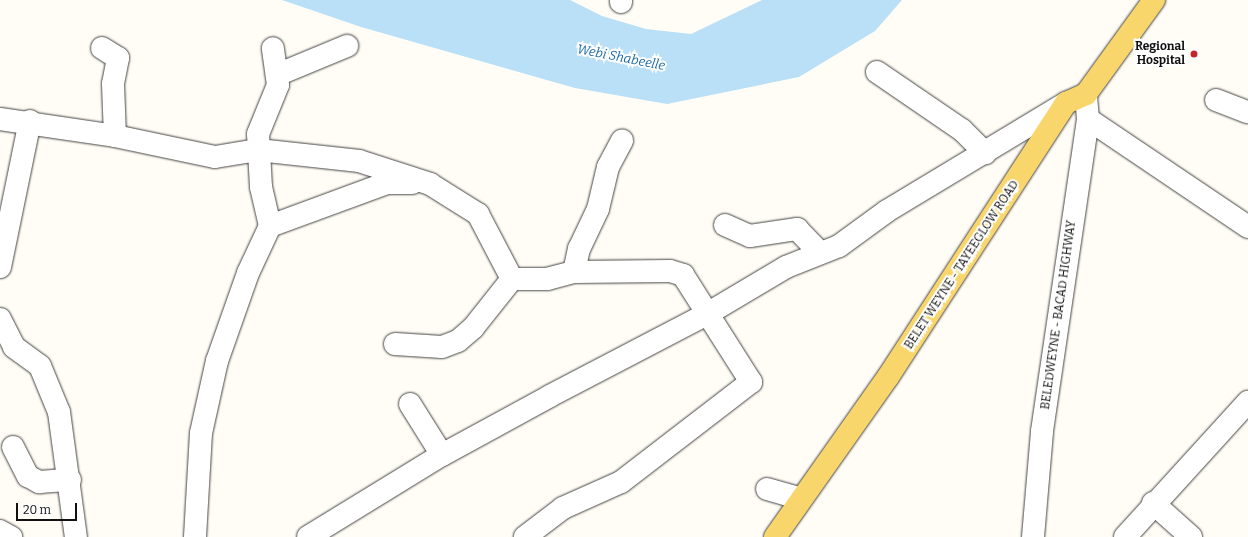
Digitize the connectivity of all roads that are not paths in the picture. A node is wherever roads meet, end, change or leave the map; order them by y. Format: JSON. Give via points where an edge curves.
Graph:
{"nodes":[{"id":1,"x":1154,"y":0,"type":"edge"},
{"id":2,"x":347,"y":46,"type":"dead end"},
{"id":3,"x":102,"y":48,"type":"dead end"},
{"id":4,"x":273,"y":48,"type":"dead end"},
{"id":5,"x":877,"y":72,"type":"dead end"},
{"id":6,"x":277,"y":75,"type":"junction"},
{"id":7,"x":1086,"y":94,"type":"junction"},
{"id":8,"x":1216,"y":100,"type":"dead end"},
{"id":9,"x":1066,"y":103,"type":"junction"},
{"id":10,"x":1248,"y":112,"type":"edge"},
{"id":11,"x":0,"y":119,"type":"edge"},
{"id":12,"x":1088,"y":119,"type":"junction"},
{"id":13,"x":30,"y":122,"type":"junction"},
{"id":14,"x":115,"y":136,"type":"junction"},
{"id":15,"x":622,"y":141,"type":"dead end"},
{"id":16,"x":258,"y":150,"type":"junction"},
{"id":17,"x":985,"y":153,"type":"junction"},
{"id":18,"x":430,"y":184,"type":"junction"},
{"id":19,"x":725,"y":225,"type":"dead end"},
{"id":20,"x":270,"y":226,"type":"junction"},
{"id":21,"x":1248,"y":227,"type":"edge"},
{"id":22,"x":820,"y":253,"type":"junction"},
{"id":23,"x":0,"y":267,"type":"edge"},
{"id":24,"x":574,"y":272,"type":"junction"},
{"id":25,"x":512,"y":279,"type":"junction"},
{"id":26,"x":707,"y":314,"type":"junction"},
{"id":27,"x":0,"y":320,"type":"edge"},
{"id":28,"x":395,"y":344,"type":"dead end"},
{"id":29,"x":7,"y":348,"type":"edge"},
{"id":30,"x":1248,"y":402,"type":"edge"},
{"id":31,"x":410,"y":404,"type":"dead end"},
{"id":32,"x":13,"y":447,"type":"dead end"},
{"id":33,"x":442,"y":455,"type":"junction"},
{"id":34,"x":70,"y":480,"type":"junction"},
{"id":35,"x":767,"y":489,"type":"dead end"},
{"id":36,"x":801,"y":499,"type":"junction"},
{"id":37,"x":1153,"y":503,"type":"junction"},
{"id":38,"x":0,"y":531,"type":"edge"},
{"id":39,"x":10,"y":537,"type":"edge"},
{"id":40,"x":76,"y":537,"type":"edge"},
{"id":41,"x":195,"y":537,"type":"edge"},
{"id":42,"x":308,"y":537,"type":"edge"},
{"id":43,"x":525,"y":537,"type":"edge"},
{"id":44,"x":775,"y":537,"type":"edge"},
{"id":45,"x":1033,"y":537,"type":"edge"},
{"id":46,"x":1125,"y":537,"type":"edge"},
{"id":47,"x":1191,"y":537,"type":"edge"}],
"edges":[{"from":1,"to":7,"type":"main road"},
{"from":2,"to":6,"type":"street"},
{"from":3,"to":14,"type":"street","via":[[118,58],[113,84]]},
{"from":4,"to":6,"type":"street"},
{"from":5,"to":17,"type":"street","via":[[962,130]]},
{"from":6,"to":16,"type":"street","via":[[278,85],[258,134]]},
{"from":7,"to":9,"type":"main road"},
{"from":7,"to":12,"type":"street","name":"BELEDWEYNE - BACAD HIGHWAY"},
{"from":8,"to":10,"type":"street"},
{"from":9,"to":17,"type":"street"},
{"from":9,"to":36,"type":"main road","name":"BELET WEYNE - TAYEEGLOW ROAD","via":[[888,377]]},
{"from":11,"to":13,"type":"street"},
{"from":12,"to":21,"type":"street"},
{"from":12,"to":45,"type":"street","name":"BELEDWEYNE - BACAD HIGHWAY","via":[[1042,431]]},
{"from":13,"to":14,"type":"street"},
{"from":13,"to":23,"type":"street"},
{"from":14,"to":16,"type":"street","via":[[215,157]]},
{"from":15,"to":24,"type":"street","via":[[608,167],[598,209],[579,249]]},
{"from":16,"to":18,"type":"street","via":[[359,161]]},
{"from":16,"to":20,"type":"street","via":[[260,187]]},
{"from":17,"to":22,"type":"street","via":[[888,211],[839,246]]},
{"from":18,"to":20,"type":"street","via":[[386,182]]},
{"from":18,"to":25,"type":"street","via":[[478,214]]},
{"from":19,"to":22,"type":"street","via":[[750,236],[797,229]]},
{"from":20,"to":41,"type":"street","via":[[248,273],[217,361],[201,433]]},
{"from":22,"to":26,"type":"street","via":[[786,267]]},
{"from":24,"to":25,"type":"street","via":[[547,279]]},
{"from":24,"to":26,"type":"street","via":[[670,271],[683,275]]},
{"from":25,"to":28,"type":"street","via":[[473,328],[458,341],[442,347]]},
{"from":26,"to":33,"type":"street"},
{"from":26,"to":43,"type":"street","via":[[751,382],[621,482],[562,508]]},
{"from":27,"to":29,"type":"street"},
{"from":29,"to":34,"type":"street","via":[[40,366],[59,412]]},
{"from":30,"to":37,"type":"street"},
{"from":31,"to":33,"type":"street"},
{"from":32,"to":34,"type":"street","via":[[28,476],[39,482]]},
{"from":33,"to":42,"type":"street"},
{"from":34,"to":40,"type":"street"},
{"from":35,"to":36,"type":"street"},
{"from":36,"to":44,"type":"main road","name":"BELET WEYNE - TAYEEGLOW ROAD"},
{"from":37,"to":46,"type":"street"},
{"from":37,"to":47,"type":"street"},
{"from":38,"to":39,"type":"street"}]}
